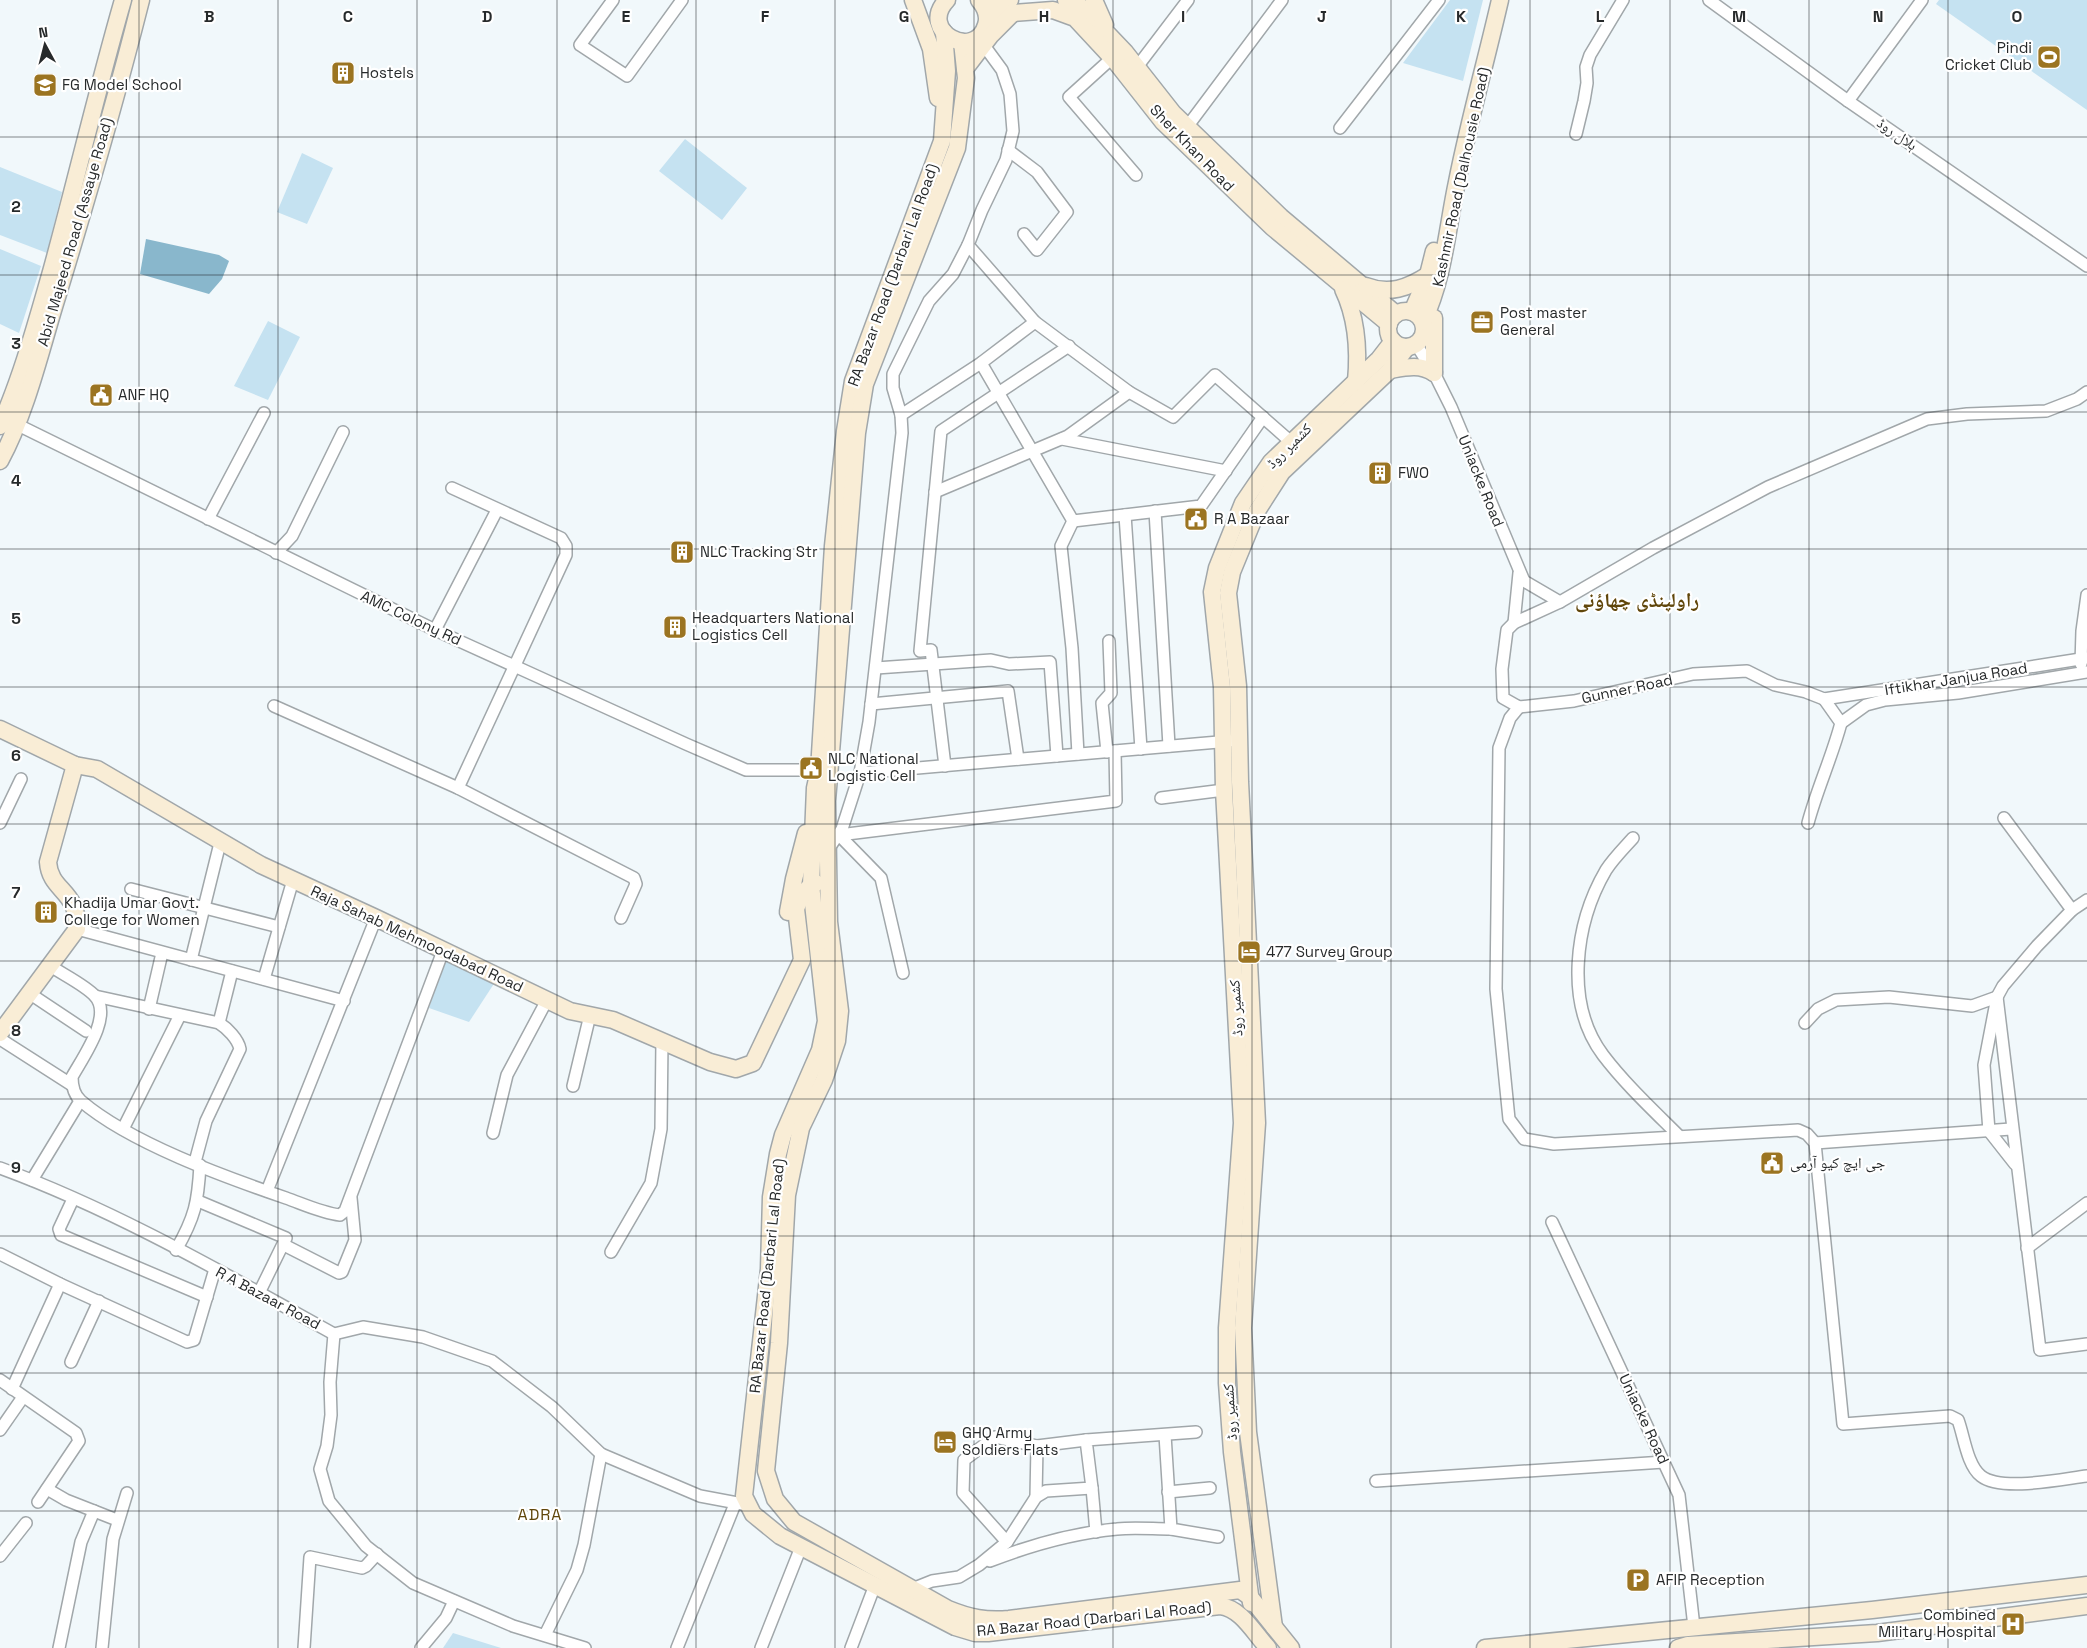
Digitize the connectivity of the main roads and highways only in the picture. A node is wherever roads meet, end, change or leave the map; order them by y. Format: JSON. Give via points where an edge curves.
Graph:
{"nodes":[{"id":1,"x":123,"y":0,"type":"edge"},
{"id":2,"x":141,"y":0,"type":"edge"},
{"id":3,"x":913,"y":0,"type":"edge"},
{"id":4,"x":918,"y":0,"type":"edge"},
{"id":5,"x":1066,"y":0,"type":"edge"},
{"id":6,"x":1094,"y":0,"type":"edge"},
{"id":7,"x":1492,"y":0,"type":"edge"},
{"id":8,"x":1500,"y":0,"type":"edge"},
{"id":9,"x":983,"y":4,"type":"edge"},
{"id":10,"x":943,"y":6,"type":"edge"},
{"id":11,"x":1012,"y":6,"type":"edge"},
{"id":12,"x":944,"y":32,"type":"junction"},
{"id":13,"x":1111,"y":37,"type":"junction"},
{"id":14,"x":975,"y":41,"type":"junction"},
{"id":15,"x":942,"y":125,"type":"junction"},
{"id":16,"x":1428,"y":275,"type":"junction"},
{"id":17,"x":1359,"y":283,"type":"junction"},
{"id":18,"x":1340,"y":284,"type":"junction"},
{"id":19,"x":1434,"y":298,"type":"junction"},
{"id":20,"x":1418,"y":317,"type":"junction"},
{"id":21,"x":1392,"y":319,"type":"junction"},
{"id":22,"x":1405,"y":344,"type":"junction"},
{"id":23,"x":1390,"y":370,"type":"junction"},
{"id":24,"x":1356,"y":382,"type":"junction"},
{"id":25,"x":8,"y":425,"type":"edge"},
{"id":26,"x":0,"y":461,"type":"edge"},
{"id":27,"x":0,"y":729,"type":"edge"},
{"id":28,"x":1231,"y":741,"type":"junction"},
{"id":29,"x":75,"y":765,"type":"junction"},
{"id":30,"x":815,"y":788,"type":"junction"},
{"id":31,"x":827,"y":879,"type":"junction"},
{"id":32,"x":811,"y":885,"type":"junction"},
{"id":33,"x":799,"y":968,"type":"junction"},
{"id":34,"x":2,"y":1029,"type":"edge"},
{"id":35,"x":1238,"y":1280,"type":"junction"},
{"id":36,"x":1227,"y":1383,"type":"junction"},
{"id":37,"x":1246,"y":1383,"type":"junction"},
{"id":38,"x":2087,"y":1585,"type":"edge"},
{"id":39,"x":1250,"y":1597,"type":"junction"},
{"id":40,"x":2087,"y":1606,"type":"edge"},
{"id":41,"x":1872,"y":1610,"type":"junction"},
{"id":42,"x":1274,"y":1630,"type":"junction"},
{"id":43,"x":1877,"y":1633,"type":"junction"},
{"id":44,"x":1812,"y":1642,"type":"edge"},
{"id":45,"x":1793,"y":1643,"type":"edge"},
{"id":46,"x":1261,"y":1644,"type":"edge"},
{"id":47,"x":1506,"y":1647,"type":"edge"},
{"id":48,"x":1278,"y":1648,"type":"edge"},
{"id":49,"x":1291,"y":1648,"type":"edge"},
{"id":50,"x":1485,"y":1648,"type":"edge"},
{"id":51,"x":1678,"y":1648,"type":"edge"}],
"edges":[{"from":1,"to":25,"type":"main road","name":"Abid Majeed Road (Assaye Road)"},
{"from":2,"to":25,"type":"main road","name":"Abid Majeed Road (Assaye Road)","via":[[69,258]]},
{"from":3,"to":15,"type":"main road","via":[[931,49]]},
{"from":4,"to":10,"type":"main road"},
{"from":5,"to":13,"type":"main road","name":"Sher Khan Road","via":[[1083,8]]},
{"from":6,"to":13,"type":"main road"},
{"from":7,"to":16,"type":"main road","name":"Kashmir Road (Dalhousie Road)"},
{"from":8,"to":19,"type":"main road","name":"Kashmir Road (Dalhousie Road)","via":[[1457,180]]},
{"from":9,"to":11,"type":"main road","name":"Sher Khan Road"},
{"from":9,"to":14,"type":"main road","via":[[985,27]]},
{"from":10,"to":12,"type":"main road","name":"RA Bazar Road (Darbari Lal Road)","via":[[939,23]]},
{"from":11,"to":14,"type":"main road"},
{"from":11,"to":18,"type":"main road","name":"Sher Khan Road","via":[[1053,10],[1075,18],[1163,122],[1272,227]]},
{"from":12,"to":14,"type":"main road","via":[[952,39]]},
{"from":12,"to":15,"type":"main road","name":"RA Bazar Road (Darbari Lal Road)","via":[[947,71]]},
{"from":13,"to":17,"type":"main road","name":"Sher Khan Road","via":[[1187,127],[1281,217]]},
{"from":14,"to":31,"type":"main road","name":"RA Bazar Road (Darbari Lal Road)","via":[[966,69],[957,148],[865,384],[857,433],[827,802]]},
{"from":15,"to":30,"type":"main road","name":"RA Bazar Road (Darbari Lal Road)","via":[[942,141],[853,381],[834,546],[819,770]]},
{"from":16,"to":17,"type":"main road","via":[[1410,287],[1395,290],[1377,290]]},
{"from":16,"to":20,"type":"main road","name":"Kashmir Road (Dalhousie Road)"},
{"from":17,"to":21,"type":"main road","name":"Sher Khan Road"},
{"from":18,"to":21,"type":"main road","name":"Sher Khan Road"},
{"from":18,"to":24,"type":"main road","via":[[1353,315],[1358,359]]},
{"from":19,"to":20,"type":"main road","name":"Kashmir Road (Dalhousie Road)"},
{"from":19,"to":23,"type":"main road","via":[[1434,373],[1425,367],[1411,366]]},
{"from":20,"to":21,"type":"main road","via":[[1404,311]]},
{"from":20,"to":22,"type":"main road","via":[[1424,334]]},
{"from":21,"to":22,"type":"main road","via":[[1388,332]]},
{"from":22,"to":23,"type":"main road","name":"کشمیر روڈ"},
{"from":22,"to":24,"type":"main road","name":"کشمیر روڈ","via":[[1379,359]]},
{"from":23,"to":28,"type":"main road","name":"کشمیر روڈ","via":[[1282,472],[1257,510],[1232,572],[1228,593],[1238,686]]},
{"from":24,"to":28,"type":"main road","name":"کشمیر روڈ","via":[[1270,462],[1243,503],[1217,568],[1212,592]]},
{"from":25,"to":26,"type":"main road","name":"Abid Majeed Road (Assaye Road)"},
{"from":27,"to":29,"type":"main road","name":"Raja Sahab Mehmoodabad Road"},
{"from":28,"to":35,"type":"main road","name":"کشمیر روڈ","via":[[1229,785],[1257,1123],[1246,1168]]},
{"from":29,"to":33,"type":"main road","name":"Raja Sahab Mehmoodabad Road","via":[[97,769],[220,843],[443,952],[570,1011],[613,1020],[710,1062],[736,1069],[753,1062]]},
{"from":29,"to":34,"type":"main road","via":[[48,862],[49,874],[73,901],[78,914],[77,929]]},
{"from":30,"to":32,"type":"main road","name":"RA Bazar Road (Darbari Lal Road)"},
{"from":30,"to":33,"type":"main road","via":[[788,918]]},
{"from":31,"to":32,"type":"main road"},
{"from":31,"to":39,"type":"main road","name":"RA Bazar Road (Darbari Lal Road)","via":[[840,1011],[837,1041],[824,1080],[801,1128],[787,1195],[779,1342],[766,1471],[775,1499],[794,1522],[948,1609],[980,1620],[1235,1590]]},
{"from":32,"to":33,"type":"main road","via":[[796,909],[802,947]]},
{"from":32,"to":46,"type":"main road","name":"RA Bazar Road (Darbari Lal Road)","via":[[826,1021],[820,1050],[783,1135],[773,1188],[769,1269],[741,1505],[760,1523],[801,1547],[955,1627],[975,1633],[1227,1606],[1238,1613]]},
{"from":35,"to":36,"type":"main road","name":"کشمیر روڈ","via":[[1227,1328]]},
{"from":35,"to":37,"type":"main road","name":"کشمیر روڈ"},
{"from":36,"to":37,"type":"main road"},
{"from":36,"to":39,"type":"main road","name":"کشمیر روڈ"},
{"from":37,"to":42,"type":"main road","name":"کشمیر روڈ","via":[[1248,1432]]},
{"from":38,"to":41,"type":"main road"},
{"from":39,"to":42,"type":"main road"},
{"from":39,"to":46,"type":"main road","name":"کشمیر روڈ"},
{"from":40,"to":43,"type":"main road"},
{"from":41,"to":43,"type":"main road"},
{"from":41,"to":47,"type":"main road"},
{"from":42,"to":48,"type":"main road","name":"کشمیر روڈ"},
{"from":42,"to":49,"type":"main road"},
{"from":43,"to":44,"type":"main road"},
{"from":44,"to":45,"type":"main road"},
{"from":45,"to":51,"type":"main road","via":[[1688,1645]]},
{"from":47,"to":50,"type":"main road"}]}
